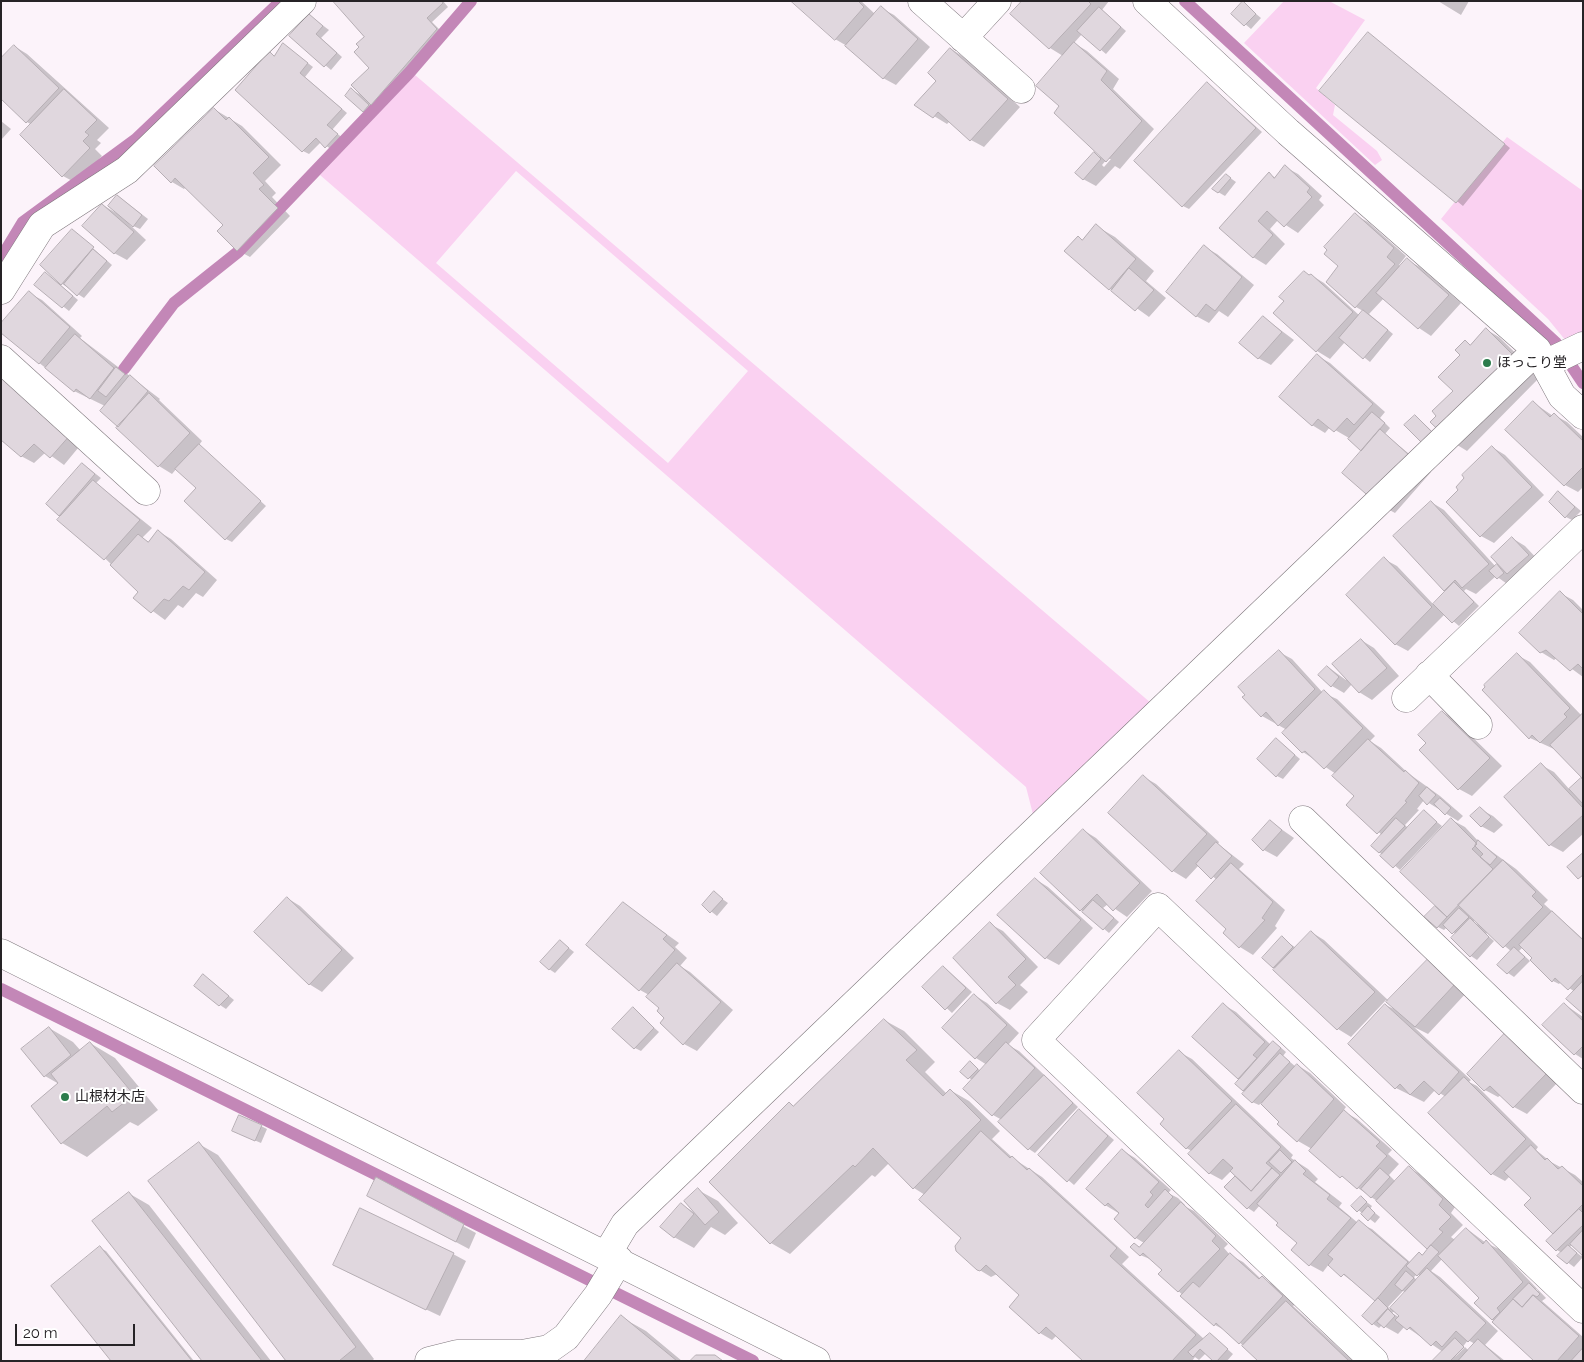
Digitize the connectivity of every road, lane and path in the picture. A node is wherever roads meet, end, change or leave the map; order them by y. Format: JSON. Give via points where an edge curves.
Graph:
{"nodes":[{"id":1,"x":302,"y":1,"type":"edge"},
{"id":2,"x":922,"y":1,"type":"edge"},
{"id":3,"x":997,"y":1,"type":"edge"},
{"id":4,"x":1147,"y":1,"type":"edge"},
{"id":5,"x":963,"y":38,"type":"junction"},
{"id":6,"x":1020,"y":89,"type":"dead end"},
{"id":7,"x":1,"y":290,"type":"edge"},
{"id":8,"x":1558,"y":354,"type":"edge"},
{"id":9,"x":1,"y":359,"type":"edge"},
{"id":10,"x":1583,"y":415,"type":"edge"},
{"id":11,"x":146,"y":491,"type":"dead end"},
{"id":12,"x":1583,"y":529,"type":"edge"},
{"id":13,"x":1429,"y":676,"type":"junction"},
{"id":14,"x":1406,"y":698,"type":"dead end"},
{"id":15,"x":1478,"y":725,"type":"dead end"},
{"id":16,"x":1303,"y":820,"type":"dead end"},
{"id":17,"x":1,"y":953,"type":"edge"},
{"id":18,"x":1583,"y":1090,"type":"edge"},
{"id":19,"x":610,"y":1268,"type":"junction"},
{"id":20,"x":1583,"y":1309,"type":"edge"},
{"id":21,"x":429,"y":1361,"type":"edge"},
{"id":22,"x":816,"y":1361,"type":"edge"},
{"id":23,"x":1374,"y":1361,"type":"edge"}],
"edges":[{"from":1,"to":7,"type":"street","via":[[127,170],[42,225]]},
{"from":2,"to":5,"type":"street"},
{"from":3,"to":5,"type":"street"},
{"from":4,"to":8,"type":"street","via":[[1288,132]]},
{"from":5,"to":6,"type":"street"},
{"from":8,"to":10,"type":"street","via":[[1562,396]]},
{"from":8,"to":19,"type":"street","via":[[625,1224]]},
{"from":9,"to":11,"type":"street"},
{"from":12,"to":13,"type":"street"},
{"from":13,"to":14,"type":"street"},
{"from":13,"to":15,"type":"street"},
{"from":16,"to":18,"type":"street"},
{"from":17,"to":19,"type":"street"},
{"from":19,"to":21,"type":"street","via":[[566,1337],[549,1349],[522,1354],[457,1354]]},
{"from":19,"to":22,"type":"street"},
{"from":20,"to":23,"type":"street","via":[[1158,907],[1036,1040]]}]}
